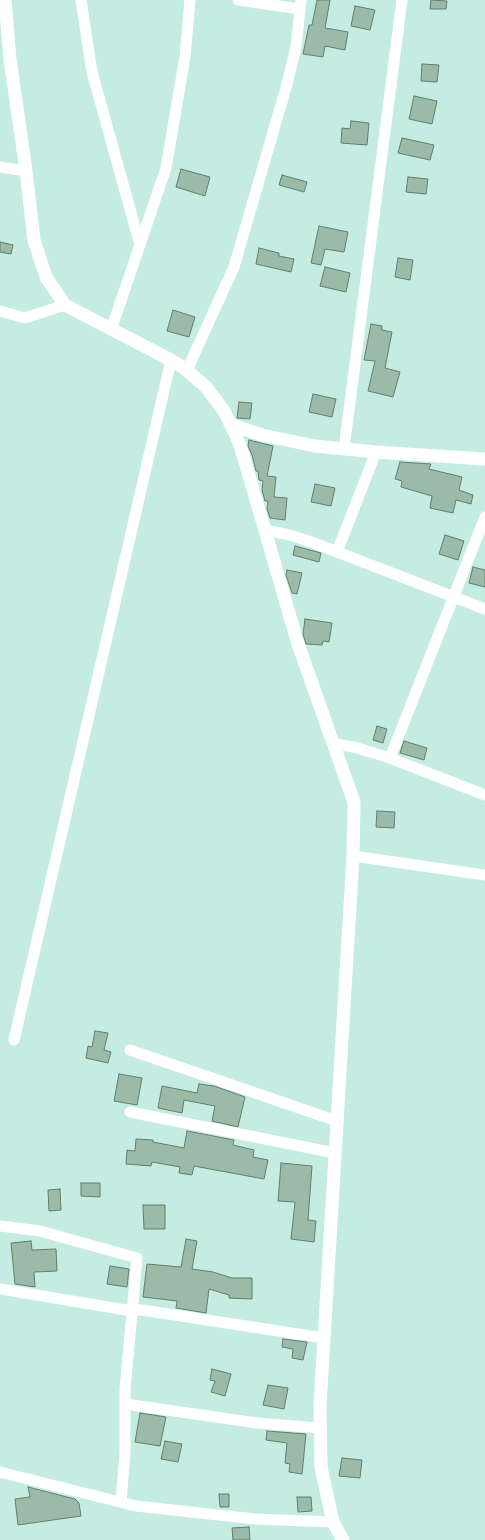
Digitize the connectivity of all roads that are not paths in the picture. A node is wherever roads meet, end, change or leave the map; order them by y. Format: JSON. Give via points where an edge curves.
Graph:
{"nodes":[{"id":1,"x":5,"y":0,"type":"edge"},
{"id":2,"x":81,"y":0,"type":"edge"},
{"id":3,"x":190,"y":0,"type":"edge"},
{"id":4,"x":238,"y":0,"type":"edge"},
{"id":5,"x":402,"y":0,"type":"edge"},
{"id":6,"x":301,"y":5,"type":"edge"},
{"id":7,"x":5,"y":59,"type":"edge"},
{"id":8,"x":0,"y":167,"type":"edge"},
{"id":9,"x":26,"y":171,"type":"junction"},
{"id":10,"x":140,"y":245,"type":"junction"},
{"id":11,"x":65,"y":305,"type":"junction"},
{"id":12,"x":0,"y":311,"type":"edge"},
{"id":13,"x":111,"y":330,"type":"junction"},
{"id":14,"x":171,"y":360,"type":"junction"},
{"id":15,"x":187,"y":370,"type":"junction"},
{"id":16,"x":232,"y":425,"type":"junction"},
{"id":17,"x":344,"y":449,"type":"junction"},
{"id":18,"x":376,"y":452,"type":"junction"},
{"id":19,"x":485,"y":459,"type":"edge"},
{"id":20,"x":485,"y":517,"type":"edge"},
{"id":21,"x":265,"y":530,"type":"junction"},
{"id":22,"x":337,"y":552,"type":"junction"},
{"id":23,"x":453,"y":597,"type":"junction"},
{"id":24,"x":485,"y":609,"type":"edge"},
{"id":25,"x":334,"y":744,"type":"junction"},
{"id":26,"x":390,"y":758,"type":"junction"},
{"id":27,"x":485,"y":795,"type":"edge"},
{"id":28,"x":353,"y":856,"type":"junction"},
{"id":29,"x":485,"y":876,"type":"edge"},
{"id":30,"x":14,"y":1040,"type":"dead end"},
{"id":31,"x":130,"y":1050,"type":"dead end"},
{"id":32,"x":130,"y":1112,"type":"dead end"},
{"id":33,"x":337,"y":1121,"type":"junction"},
{"id":34,"x":335,"y":1153,"type":"junction"},
{"id":35,"x":0,"y":1226,"type":"edge"},
{"id":36,"x":0,"y":1289,"type":"edge"},
{"id":37,"x":133,"y":1310,"type":"junction"},
{"id":38,"x":324,"y":1338,"type":"junction"},
{"id":39,"x":125,"y":1404,"type":"junction"},
{"id":40,"x":320,"y":1428,"type":"junction"},
{"id":41,"x":0,"y":1472,"type":"edge"},
{"id":42,"x":121,"y":1502,"type":"junction"},
{"id":43,"x":333,"y":1522,"type":"junction"},
{"id":44,"x":343,"y":1540,"type":"edge"}],
"edges":[{"from":1,"to":7,"type":"street"},
{"from":2,"to":10,"type":"street","via":[[92,72]]},
{"from":3,"to":10,"type":"street","via":[[185,57],[166,168]]},
{"from":4,"to":6,"type":"street"},
{"from":5,"to":17,"type":"street"},
{"from":6,"to":15,"type":"street","via":[[296,46],[287,84],[234,267]]},
{"from":7,"to":9,"type":"street"},
{"from":8,"to":9,"type":"street"},
{"from":9,"to":11,"type":"street","via":[[34,240],[46,277]]},
{"from":10,"to":13,"type":"street"},
{"from":11,"to":12,"type":"street","via":[[25,318]]},
{"from":11,"to":13,"type":"street"},
{"from":13,"to":14,"type":"street"},
{"from":14,"to":15,"type":"street"},
{"from":14,"to":30,"type":"street"},
{"from":15,"to":16,"type":"street","via":[[206,387]]},
{"from":16,"to":17,"type":"street","via":[[276,439]]},
{"from":16,"to":21,"type":"street","via":[[244,455]]},
{"from":17,"to":18,"type":"street"},
{"from":18,"to":19,"type":"street"},
{"from":18,"to":22,"type":"street"},
{"from":20,"to":23,"type":"street"},
{"from":21,"to":22,"type":"street","via":[[302,539]]},
{"from":21,"to":25,"type":"street","via":[[298,644]]},
{"from":22,"to":23,"type":"street"},
{"from":23,"to":24,"type":"street"},
{"from":23,"to":26,"type":"street"},
{"from":25,"to":26,"type":"street"},
{"from":25,"to":28,"type":"street","via":[[354,802]]},
{"from":26,"to":27,"type":"street"},
{"from":28,"to":29,"type":"street"},
{"from":28,"to":33,"type":"street"},
{"from":31,"to":33,"type":"street"},
{"from":32,"to":34,"type":"street"},
{"from":33,"to":34,"type":"street"},
{"from":34,"to":38,"type":"street"},
{"from":35,"to":37,"type":"street","via":[[47,1232],[137,1258]]},
{"from":36,"to":37,"type":"street"},
{"from":37,"to":38,"type":"street"},
{"from":37,"to":39,"type":"street"},
{"from":38,"to":40,"type":"street"},
{"from":39,"to":40,"type":"street","via":[[258,1424]]},
{"from":39,"to":42,"type":"street"},
{"from":40,"to":43,"type":"street","via":[[321,1467]]},
{"from":41,"to":42,"type":"street"},
{"from":42,"to":43,"type":"street","via":[[136,1506],[255,1519]]},
{"from":43,"to":44,"type":"street"}]}
